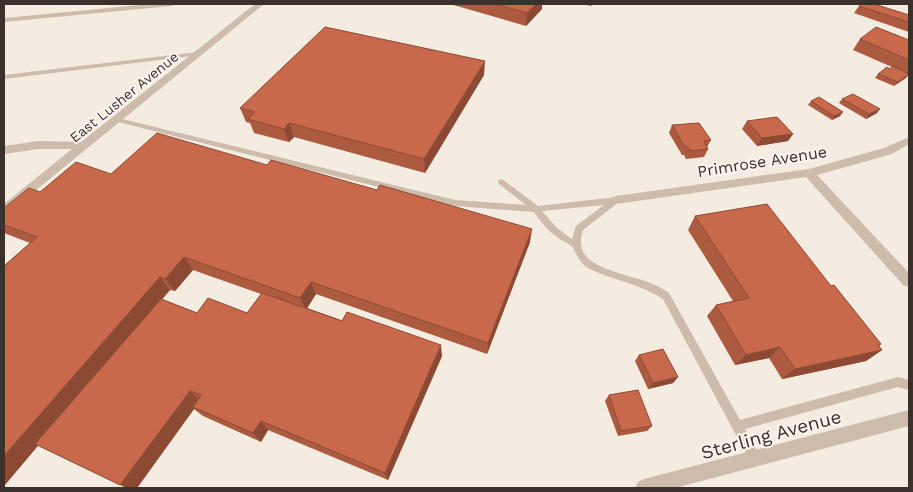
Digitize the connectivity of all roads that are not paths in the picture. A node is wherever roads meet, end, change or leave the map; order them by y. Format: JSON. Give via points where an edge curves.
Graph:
{"nodes":[{"id":1,"x":172,"y":4,"type":"edge"},
{"id":2,"x":260,"y":4,"type":"edge"},
{"id":3,"x":4,"y":20,"type":"edge"},
{"id":4,"x":198,"y":54,"type":"junction"},
{"id":5,"x":4,"y":76,"type":"edge"},
{"id":6,"x":118,"y":120,"type":"junction"},
{"id":7,"x":909,"y":140,"type":"edge"},
{"id":8,"x":85,"y":146,"type":"junction"},
{"id":9,"x":4,"y":150,"type":"edge"},
{"id":10,"x":809,"y":173,"type":"junction"},
{"id":11,"x":502,"y":182,"type":"dead end"},
{"id":12,"x":616,"y":200,"type":"junction"},
{"id":13,"x":4,"y":210,"type":"edge"},
{"id":14,"x":536,"y":210,"type":"junction"},
{"id":15,"x":577,"y":245,"type":"junction"},
{"id":16,"x":909,"y":282,"type":"edge"},
{"id":17,"x":909,"y":385,"type":"edge"},
{"id":18,"x":909,"y":418,"type":"edge"},
{"id":19,"x":737,"y":426,"type":"junction"},
{"id":20,"x":755,"y":459,"type":"junction"},
{"id":21,"x":644,"y":488,"type":"edge"}],
"edges":[{"from":1,"to":3,"type":"street"},
{"from":2,"to":4,"type":"street","name":"East Lusher Avenue"},
{"from":4,"to":5,"type":"lane"},
{"from":4,"to":6,"type":"street","name":"East Lusher Avenue"},
{"from":6,"to":8,"type":"street","name":"East Lusher Avenue"},
{"from":6,"to":14,"type":"lane","via":[[455,203]]},
{"from":7,"to":10,"type":"street","name":"Primrose Avenue","via":[[888,151]]},
{"from":8,"to":9,"type":"street","via":[[39,145]]},
{"from":8,"to":13,"type":"street","name":"East Lusher Avenue"},
{"from":10,"to":12,"type":"street","name":"Primrose Avenue"},
{"from":10,"to":16,"type":"street"},
{"from":11,"to":14,"type":"lane"},
{"from":12,"to":14,"type":"lane"},
{"from":12,"to":15,"type":"lane","via":[[579,228]]},
{"from":14,"to":15,"type":"lane","via":[[560,237]]},
{"from":15,"to":19,"type":"lane","via":[[582,259],[596,268],[658,288],[666,296]]},
{"from":17,"to":19,"type":"lane","via":[[898,382]]},
{"from":18,"to":20,"type":"street","name":"Sterling Avenue"},
{"from":19,"to":20,"type":"lane"},
{"from":20,"to":21,"type":"street","name":"Sterling Avenue"}]}
